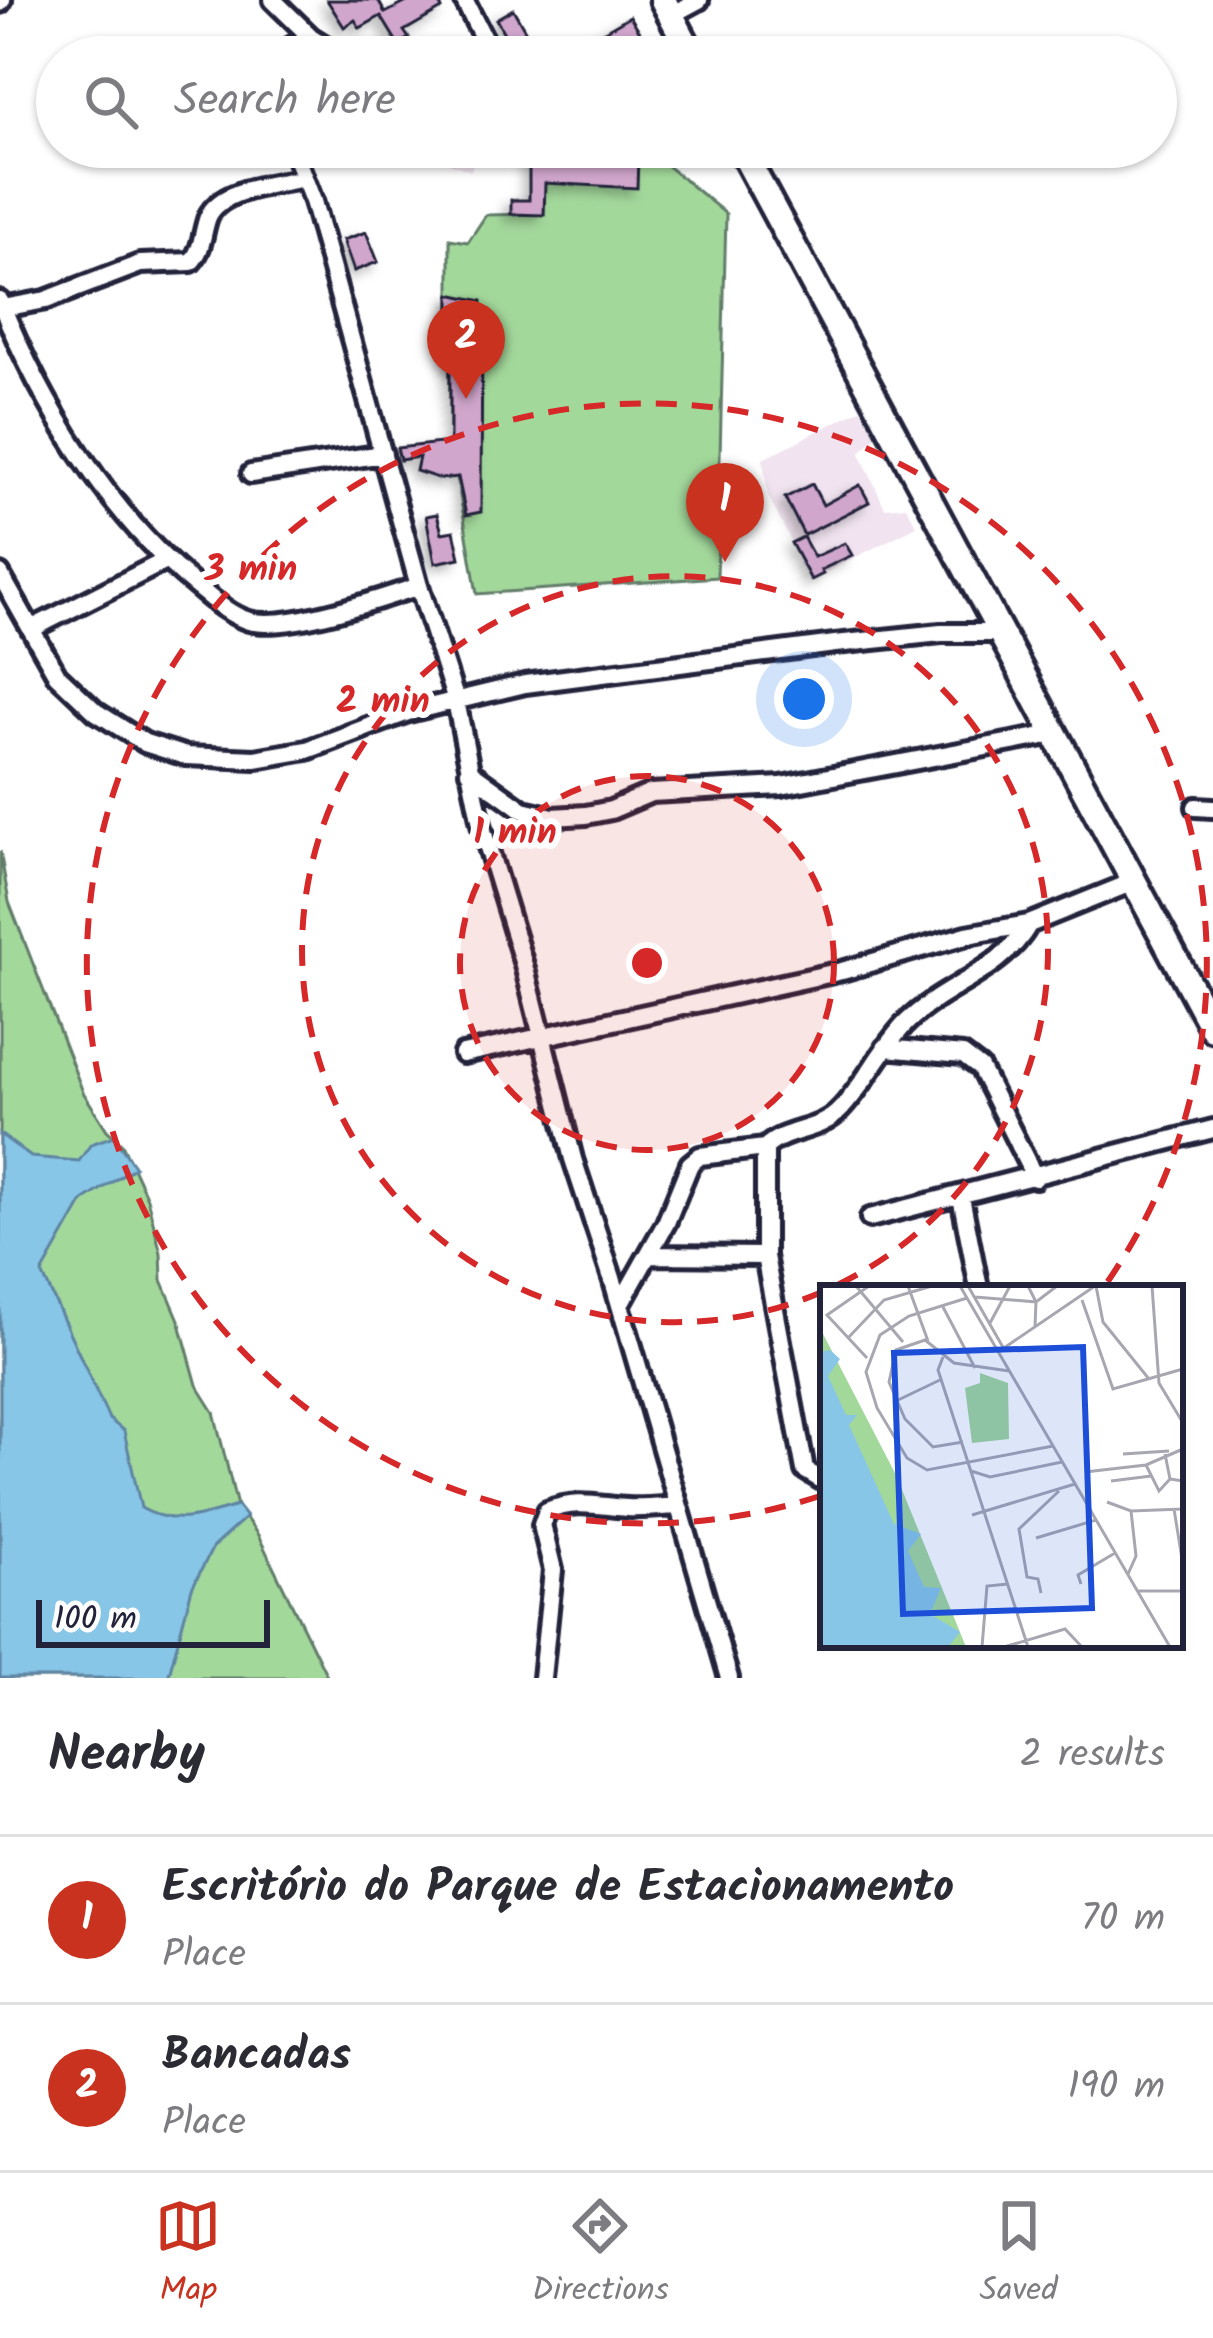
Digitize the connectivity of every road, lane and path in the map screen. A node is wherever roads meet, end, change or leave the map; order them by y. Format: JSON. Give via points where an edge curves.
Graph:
{"nodes":[{"id":1,"x":273,"y":0,"type":"edge"},
{"id":2,"x":464,"y":0,"type":"edge"},
{"id":3,"x":699,"y":0,"type":"edge"},
{"id":4,"x":667,"y":7,"type":"edge"},
{"id":5,"x":310,"y":36,"type":"edge"},
{"id":6,"x":482,"y":36,"type":"edge"},
{"id":7,"x":682,"y":36,"type":"edge"},
{"id":8,"x":300,"y":168,"type":"edge"},
{"id":9,"x":751,"y":168,"type":"edge"},
{"id":10,"x":304,"y":178,"type":"junction"},
{"id":11,"x":2,"y":304,"type":"edge"},
{"id":12,"x":383,"y":454,"type":"junction"},
{"id":13,"x":251,"y":474,"type":"dead end"},
{"id":14,"x":165,"y":561,"type":"junction"},
{"id":15,"x":0,"y":574,"type":"edge"},
{"id":16,"x":419,"y":586,"type":"junction"},
{"id":17,"x":31,"y":629,"type":"junction"},
{"id":18,"x":1001,"y":633,"type":"junction"},
{"id":19,"x":456,"y":701,"type":"junction"},
{"id":20,"x":1054,"y":734,"type":"junction"},
{"id":21,"x":469,"y":771,"type":"junction"},
{"id":22,"x":1133,"y":882,"type":"junction"},
{"id":23,"x":1029,"y":924,"type":"junction"},
{"id":24,"x":1213,"y":1029,"type":"edge"},
{"id":25,"x":543,"y":1038,"type":"junction"},
{"id":26,"x":885,"y":1048,"type":"junction"},
{"id":27,"x":463,"y":1054,"type":"dead end"},
{"id":28,"x":1213,"y":1130,"type":"edge"},
{"id":29,"x":765,"y":1148,"type":"junction"},
{"id":30,"x":1035,"y":1178,"type":"junction"},
{"id":31,"x":961,"y":1197,"type":"junction"},
{"id":32,"x":870,"y":1218,"type":"dead end"},
{"id":33,"x":649,"y":1255,"type":"junction"},
{"id":34,"x":765,"y":1256,"type":"junction"},
{"id":35,"x":978,"y":1285,"type":"edge"},
{"id":36,"x":620,"y":1305,"type":"junction"},
{"id":37,"x":820,"y":1480,"type":"edge"},
{"id":38,"x":678,"y":1506,"type":"junction"},
{"id":39,"x":542,"y":1678,"type":"edge"},
{"id":40,"x":729,"y":1678,"type":"edge"}],
"edges":[{"from":1,"to":5,"type":"street"},
{"from":2,"to":6,"type":"street"},
{"from":3,"to":4,"type":"street"},
{"from":4,"to":7,"type":"main road"},
{"from":8,"to":10,"type":"street"},
{"from":9,"to":18,"type":"main road"},
{"from":10,"to":11,"type":"street","via":[[214,206],[191,262],[140,264],[46,300]]},
{"from":10,"to":12,"type":"street"},
{"from":11,"to":14,"type":"street","via":[[58,422]]},
{"from":12,"to":13,"type":"street"},
{"from":12,"to":16,"type":"street"},
{"from":14,"to":16,"type":"street","via":[[227,611],[270,623]]},
{"from":14,"to":17,"type":"street"},
{"from":15,"to":17,"type":"street"},
{"from":16,"to":19,"type":"street"},
{"from":17,"to":19,"type":"street","via":[[57,675],[96,712],[186,756],[255,759],[307,749]]},
{"from":18,"to":19,"type":"street","via":[[609,671]]},
{"from":18,"to":20,"type":"main road"},
{"from":19,"to":21,"type":"street"},
{"from":20,"to":21,"type":"street","via":[[781,786],[650,793],[586,815],[523,810]]},
{"from":20,"to":22,"type":"main road"},
{"from":21,"to":25,"type":"street"},
{"from":22,"to":23,"type":"street"},
{"from":22,"to":24,"type":"main road"},
{"from":23,"to":25,"type":"street"},
{"from":23,"to":26,"type":"street","via":[[1004,958],[910,1020]]},
{"from":25,"to":27,"type":"street"},
{"from":25,"to":36,"type":"street"},
{"from":26,"to":29,"type":"street","via":[[840,1111]]},
{"from":26,"to":30,"type":"street","via":[[963,1054],[980,1068]]},
{"from":28,"to":30,"type":"street"},
{"from":29,"to":33,"type":"street","via":[[690,1164]]},
{"from":29,"to":34,"type":"street"},
{"from":30,"to":31,"type":"street"},
{"from":31,"to":32,"type":"street"},
{"from":31,"to":35,"type":"street"},
{"from":33,"to":34,"type":"street"},
{"from":33,"to":36,"type":"street"},
{"from":34,"to":37,"type":"street","via":[[806,1470]]},
{"from":36,"to":38,"type":"street"},
{"from":38,"to":39,"type":"street","via":[[583,1502],[547,1511],[542,1525],[553,1570]]},
{"from":38,"to":40,"type":"street"}]}
